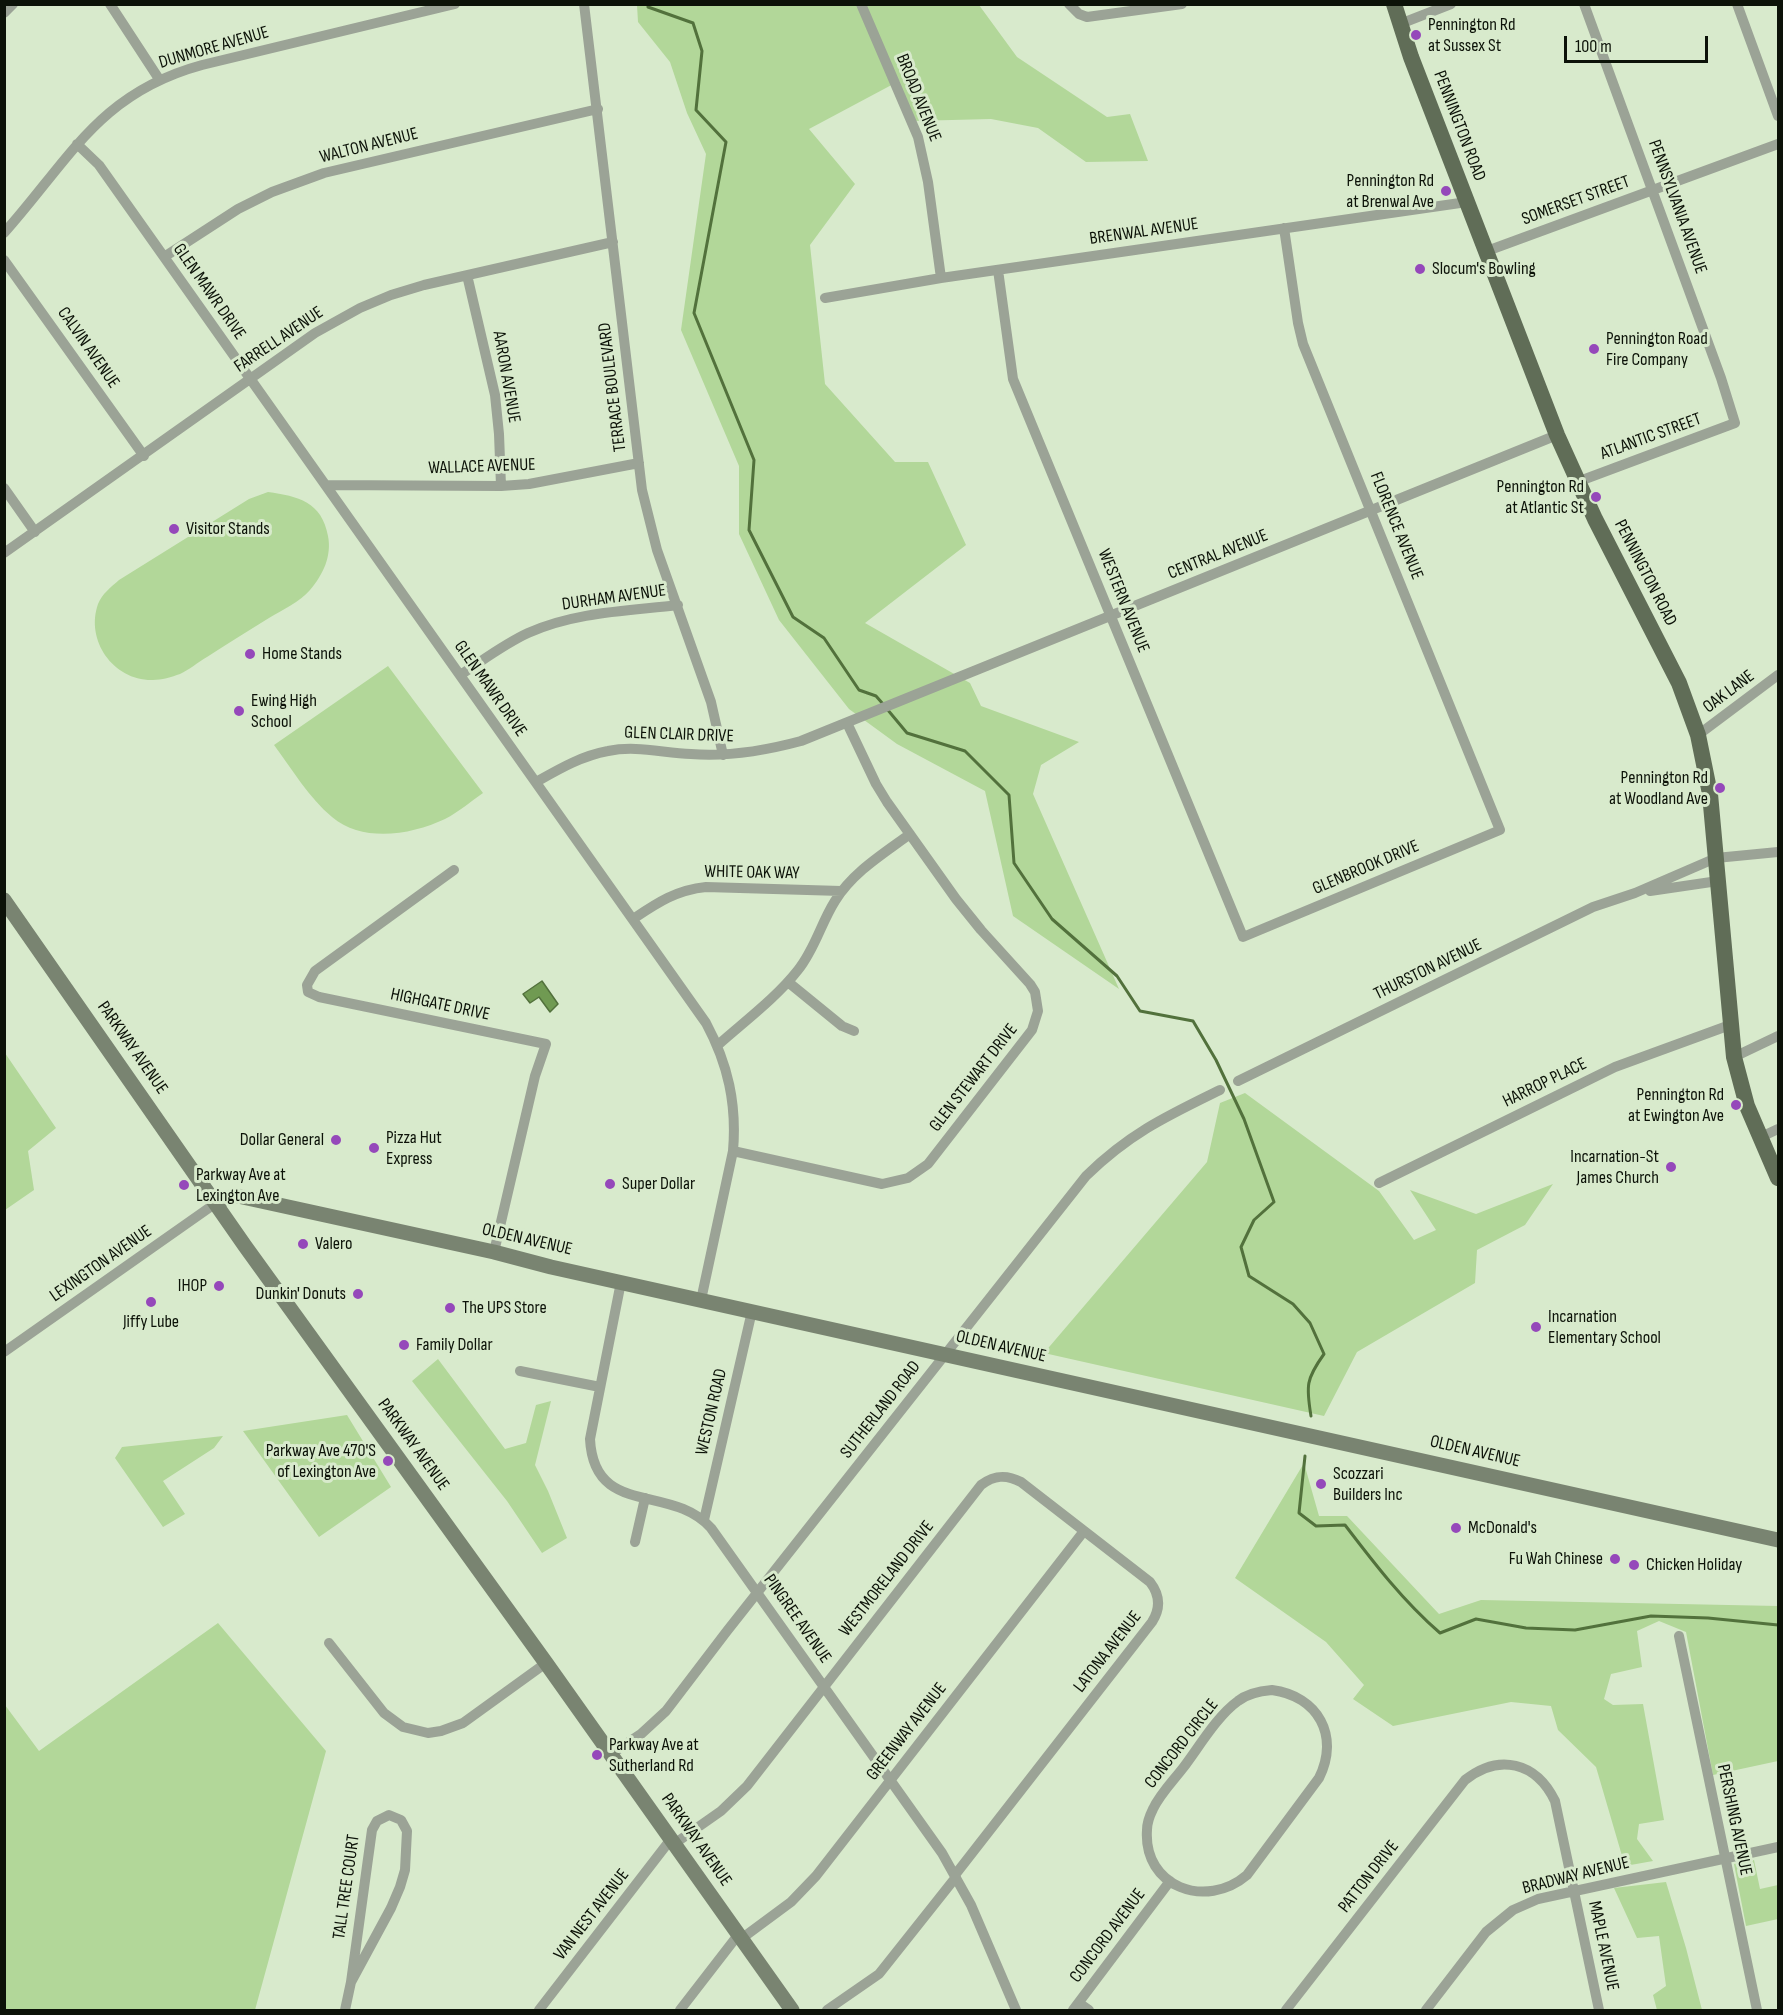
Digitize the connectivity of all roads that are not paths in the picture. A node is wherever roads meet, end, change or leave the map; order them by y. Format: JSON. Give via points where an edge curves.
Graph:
{"nodes":[{"id":1,"x":13,"y":4,"type":"edge"},
{"id":2,"x":110,"y":4,"type":"edge"},
{"id":3,"x":455,"y":4,"type":"edge"},
{"id":4,"x":584,"y":4,"type":"edge"},
{"id":5,"x":861,"y":4,"type":"edge"},
{"id":6,"x":1069,"y":4,"type":"edge"},
{"id":7,"x":1182,"y":4,"type":"edge"},
{"id":8,"x":1394,"y":4,"type":"edge"},
{"id":9,"x":1451,"y":4,"type":"edge"},
{"id":10,"x":1584,"y":4,"type":"edge"},
{"id":11,"x":1737,"y":4,"type":"edge"},
{"id":12,"x":4,"y":13,"type":"edge"},
{"id":13,"x":1400,"y":24,"type":"junction"},
{"id":14,"x":159,"y":79,"type":"junction"},
{"id":15,"x":598,"y":109,"type":"junction"},
{"id":16,"x":1779,"y":116,"type":"edge"},
{"id":17,"x":77,"y":144,"type":"junction"},
{"id":18,"x":1779,"y":144,"type":"edge"},
{"id":19,"x":1653,"y":190,"type":"junction"},
{"id":20,"x":1467,"y":202,"type":"junction"},
{"id":21,"x":1284,"y":228,"type":"junction"},
{"id":22,"x":4,"y":233,"type":"edge"},
{"id":23,"x":613,"y":242,"type":"junction"},
{"id":24,"x":1487,"y":251,"type":"junction"},
{"id":25,"x":164,"y":257,"type":"junction"},
{"id":26,"x":4,"y":260,"type":"edge"},
{"id":27,"x":998,"y":270,"type":"junction"},
{"id":28,"x":467,"y":275,"type":"junction"},
{"id":29,"x":941,"y":278,"type":"junction"},
{"id":30,"x":825,"y":298,"type":"dead end"},
{"id":31,"x":250,"y":379,"type":"junction"},
{"id":32,"x":1735,"y":423,"type":"joint"},
{"id":33,"x":1557,"y":435,"type":"junction"},
{"id":34,"x":144,"y":456,"type":"junction"},
{"id":35,"x":639,"y":463,"type":"junction"},
{"id":36,"x":1577,"y":482,"type":"junction"},
{"id":37,"x":326,"y":485,"type":"junction"},
{"id":38,"x":501,"y":486,"type":"junction"},
{"id":39,"x":4,"y":488,"type":"edge"},
{"id":40,"x":1371,"y":510,"type":"junction"},
{"id":41,"x":35,"y":532,"type":"junction"},
{"id":42,"x":4,"y":554,"type":"edge"},
{"id":43,"x":678,"y":605,"type":"junction"},
{"id":44,"x":1111,"y":616,"type":"junction"},
{"id":45,"x":460,"y":675,"type":"junction"},
{"id":46,"x":1779,"y":675,"type":"edge"},
{"id":47,"x":887,"y":707,"type":"joint"},
{"id":48,"x":847,"y":723,"type":"junction"},
{"id":49,"x":1698,"y":735,"type":"junction"},
{"id":50,"x":723,"y":755,"type":"junction"},
{"id":51,"x":536,"y":782,"type":"junction"},
{"id":52,"x":1500,"y":830,"type":"joint"},
{"id":53,"x":910,"y":834,"type":"junction"},
{"id":54,"x":1779,"y":852,"type":"edge"},
{"id":55,"x":1716,"y":858,"type":"junction"},
{"id":56,"x":454,"y":870,"type":"dead end"},
{"id":57,"x":1718,"y":881,"type":"junction"},
{"id":58,"x":841,"y":891,"type":"junction"},
{"id":59,"x":1635,"y":893,"type":"junction"},
{"id":60,"x":4,"y":900,"type":"edge"},
{"id":61,"x":633,"y":919,"type":"junction"},
{"id":62,"x":1244,"y":937,"type":"joint"},
{"id":63,"x":788,"y":982,"type":"junction"},
{"id":64,"x":1730,"y":1025,"type":"junction"},
{"id":65,"x":854,"y":1031,"type":"dead end"},
{"id":66,"x":1779,"y":1035,"type":"edge"},
{"id":67,"x":718,"y":1045,"type":"junction"},
{"id":68,"x":1734,"y":1057,"type":"junction"},
{"id":69,"x":1238,"y":1081,"type":"dead end"},
{"id":70,"x":1220,"y":1090,"type":"dead end"},
{"id":71,"x":1779,"y":1130,"type":"edge"},
{"id":72,"x":1761,"y":1137,"type":"junction"},
{"id":73,"x":733,"y":1151,"type":"junction"},
{"id":74,"x":1779,"y":1178,"type":"edge"},
{"id":75,"x":1379,"y":1183,"type":"dead end"},
{"id":76,"x":216,"y":1203,"type":"junction"},
{"id":77,"x":494,"y":1252,"type":"junction"},
{"id":78,"x":621,"y":1282,"type":"junction"},
{"id":79,"x":701,"y":1300,"type":"junction"},
{"id":80,"x":752,"y":1311,"type":"junction"},
{"id":81,"x":6,"y":1347,"type":"edge"},
{"id":82,"x":945,"y":1354,"type":"junction"},
{"id":83,"x":520,"y":1371,"type":"dead end"},
{"id":84,"x":600,"y":1387,"type":"junction"},
{"id":85,"x":1010,"y":1477,"type":"joint"},
{"id":86,"x":645,"y":1498,"type":"junction"},
{"id":87,"x":704,"y":1520,"type":"junction"},
{"id":88,"x":1084,"y":1532,"type":"junction"},
{"id":89,"x":1779,"y":1540,"type":"edge"},
{"id":90,"x":635,"y":1542,"type":"dead end"},
{"id":91,"x":757,"y":1593,"type":"junction"},
{"id":92,"x":1678,"y":1636,"type":"dead end"},
{"id":93,"x":329,"y":1643,"type":"dead end"},
{"id":94,"x":546,"y":1663,"type":"junction"},
{"id":95,"x":824,"y":1687,"type":"junction"},
{"id":96,"x":611,"y":1754,"type":"junction"},
{"id":97,"x":1481,"y":1769,"type":"joint"},
{"id":98,"x":891,"y":1780,"type":"junction"},
{"id":99,"x":673,"y":1842,"type":"junction"},
{"id":100,"x":1779,"y":1847,"type":"edge"},
{"id":101,"x":1725,"y":1858,"type":"junction"},
{"id":102,"x":956,"y":1876,"type":"junction"},
{"id":103,"x":1170,"y":1881,"type":"junction"},
{"id":104,"x":1574,"y":1890,"type":"junction"},
{"id":105,"x":740,"y":1937,"type":"junction"},
{"id":106,"x":351,"y":1982,"type":"junction"},
{"id":107,"x":1076,"y":2007,"type":"edge"},
{"id":108,"x":345,"y":2010,"type":"edge"},
{"id":109,"x":539,"y":2010,"type":"edge"},
{"id":110,"x":680,"y":2010,"type":"edge"},
{"id":111,"x":792,"y":2010,"type":"edge"},
{"id":112,"x":827,"y":2010,"type":"edge"},
{"id":113,"x":1016,"y":2010,"type":"edge"},
{"id":114,"x":1089,"y":2010,"type":"edge"},
{"id":115,"x":1286,"y":2010,"type":"edge"},
{"id":116,"x":1426,"y":2010,"type":"edge"},
{"id":117,"x":1599,"y":2010,"type":"edge"},
{"id":118,"x":1757,"y":2010,"type":"edge"}],
"edges":[{"from":1,"to":12,"type":"street"},
{"from":2,"to":14,"type":"street"},
{"from":3,"to":14,"type":"street","name":"DUNMORE AVENUE","via":[[202,65]]},
{"from":4,"to":15,"type":"street","name":"TERRACE BOULEVARD"},
{"from":5,"to":29,"type":"street","name":"BROAD AVENUE","via":[[918,137]]},
{"from":6,"to":7,"type":"street","via":[[1079,14],[1091,17]]},
{"from":8,"to":13,"type":"main road","name":"PENNINGTON ROAD"},
{"from":9,"to":13,"type":"street"},
{"from":10,"to":19,"type":"street","name":"PENNSYLVANIA AVENUE"},
{"from":11,"to":16,"type":"street"},
{"from":13,"to":20,"type":"main road","name":"PENNINGTON ROAD"},
{"from":14,"to":17,"type":"street","name":"DUNMORE AVENUE","via":[[114,108]]},
{"from":15,"to":23,"type":"street","name":"TERRACE BOULEVARD"},
{"from":15,"to":25,"type":"street","name":"WALTON AVENUE","via":[[324,173],[238,209]]},
{"from":17,"to":22,"type":"street","name":"DUNMORE AVENUE"},
{"from":17,"to":25,"type":"street","name":"GLEN MAWR DRIVE","via":[[99,165]]},
{"from":18,"to":19,"type":"street","name":"SOMERSET STREET"},
{"from":19,"to":24,"type":"street","name":"SOMERSET STREET"},
{"from":19,"to":32,"type":"street","name":"PENNSYLVANIA AVENUE"},
{"from":20,"to":21,"type":"street","name":"BRENWAL AVENUE"},
{"from":20,"to":24,"type":"main road","name":"PENNINGTON ROAD"},
{"from":21,"to":27,"type":"street","name":"BRENWAL AVENUE"},
{"from":21,"to":40,"type":"street","name":"FLORENCE AVENUE","via":[[1301,338]]},
{"from":23,"to":28,"type":"street","name":"FARRELL AVENUE"},
{"from":23,"to":35,"type":"street","name":"TERRACE BOULEVARD"},
{"from":24,"to":33,"type":"main road","name":"PENNINGTON ROAD"},
{"from":25,"to":31,"type":"street","name":"GLEN MAWR DRIVE"},
{"from":26,"to":34,"type":"street","name":"CALVIN AVENUE"},
{"from":27,"to":29,"type":"street","name":"BRENWAL AVENUE"},
{"from":27,"to":44,"type":"street","name":"WESTERN AVENUE","via":[[1013,379]]},
{"from":28,"to":31,"type":"street","name":"FARRELL AVENUE","via":[[391,295],[360,308],[315,333]]},
{"from":28,"to":38,"type":"street","name":"AARON AVENUE","via":[[493,384],[500,434]]},
{"from":29,"to":30,"type":"street","name":"BRENWAL AVENUE"},
{"from":31,"to":34,"type":"street","name":"FARRELL AVENUE"},
{"from":31,"to":37,"type":"street","name":"GLEN MAWR DRIVE"},
{"from":32,"to":36,"type":"street","name":"ATLANTIC STREET"},
{"from":33,"to":36,"type":"main road","name":"PENNINGTON ROAD"},
{"from":33,"to":40,"type":"street","name":"CENTRAL AVENUE"},
{"from":34,"to":41,"type":"street","name":"FARRELL AVENUE"},
{"from":35,"to":38,"type":"street","name":"WALLACE AVENUE"},
{"from":35,"to":43,"type":"street","name":"TERRACE BOULEVARD","via":[[649,523]]},
{"from":36,"to":49,"type":"main road","name":"PENNINGTON ROAD","via":[[1679,683]]},
{"from":37,"to":38,"type":"street","name":"WALLACE AVENUE"},
{"from":37,"to":45,"type":"street","name":"GLEN MAWR DRIVE"},
{"from":39,"to":41,"type":"street"},
{"from":40,"to":44,"type":"street","name":"CENTRAL AVENUE"},
{"from":40,"to":52,"type":"street","name":"FLORENCE AVENUE"},
{"from":41,"to":42,"type":"street","name":"FARRELL AVENUE"},
{"from":43,"to":45,"type":"street","name":"DURHAM AVENUE","via":[[550,624],[511,642]]},
{"from":43,"to":50,"type":"street","name":"TERRACE BOULEVARD","via":[[711,702]]},
{"from":44,"to":47,"type":"street","name":"CENTRAL AVENUE"},
{"from":44,"to":62,"type":"street","name":"WESTERN AVENUE"},
{"from":45,"to":51,"type":"street","name":"GLEN MAWR DRIVE"},
{"from":46,"to":49,"type":"street","name":"OAK LANE"},
{"from":47,"to":48,"type":"street","name":"GLEN CLAIR DRIVE"},
{"from":48,"to":50,"type":"street","name":"GLEN CLAIR DRIVE","via":[[772,749]]},
{"from":48,"to":53,"type":"street","name":"GLEN STEWART DRIVE","via":[[876,784]]},
{"from":49,"to":55,"type":"main road","name":"PENNINGTON ROAD","via":[[1710,794]]},
{"from":50,"to":51,"type":"street","name":"GLEN CLAIR DRIVE","via":[[646,748],[610,750],[575,760]]},
{"from":51,"to":61,"type":"street","name":"GLEN MAWR DRIVE"},
{"from":52,"to":62,"type":"street","name":"GLENBROOK DRIVE"},
{"from":53,"to":58,"type":"street"},
{"from":53,"to":73,"type":"street","name":"GLEN STEWART DRIVE","via":[[981,930],[1035,992],[1038,1011],[1032,1030],[928,1164],[908,1178],[870,1183]]},
{"from":54,"to":55,"type":"street","name":"THURSTON AVENUE"},
{"from":55,"to":57,"type":"main road","name":"PENNINGTON ROAD"},
{"from":55,"to":59,"type":"street","name":"THURSTON AVENUE"},
{"from":56,"to":77,"type":"street","name":"HIGHGATE DRIVE","via":[[315,971],[307,985],[308,992],[319,997],[546,1044]]},
{"from":57,"to":59,"type":"street","name":"THURSTON AVENUE"},
{"from":57,"to":64,"type":"main road","name":"PENNINGTON ROAD"},
{"from":58,"to":61,"type":"street","name":"WHITE OAK WAY","via":[[690,889],[663,898]]},
{"from":58,"to":63,"type":"street","via":[[810,952]]},
{"from":59,"to":69,"type":"street","name":"THURSTON AVENUE","via":[[1571,917]]},
{"from":60,"to":76,"type":"main road","name":"PARKWAY AVENUE"},
{"from":61,"to":67,"type":"street","name":"GLEN MAWR DRIVE"},
{"from":63,"to":65,"type":"street","via":[[842,1026]]},
{"from":63,"to":67,"type":"street"},
{"from":64,"to":68,"type":"main road","name":"PENNINGTON ROAD"},
{"from":64,"to":75,"type":"street","name":"HARROP PLACE","via":[[1615,1067]]},
{"from":66,"to":68,"type":"street"},
{"from":67,"to":73,"type":"street","name":"GLEN MAWR DRIVE","via":[[732,1090]]},
{"from":68,"to":72,"type":"main road","name":"PENNINGTON ROAD","via":[[1747,1106]]},
{"from":70,"to":82,"type":"street","name":"SUTHERLAND ROAD","via":[[1151,1125],[1123,1143],[1086,1176]]},
{"from":71,"to":72,"type":"street"},
{"from":72,"to":74,"type":"main road","name":"PENNINGTON ROAD"},
{"from":73,"to":79,"type":"street","name":"GLEN MAWR DRIVE"},
{"from":76,"to":77,"type":"main road","name":"OLDEN AVENUE","via":[[238,1196]]},
{"from":76,"to":81,"type":"street","name":"LEXINGTON AVENUE"},
{"from":76,"to":94,"type":"main road","name":"PARKWAY AVENUE"},
{"from":77,"to":78,"type":"main road","name":"OLDEN AVENUE"},
{"from":78,"to":79,"type":"main road","name":"OLDEN AVENUE"},
{"from":78,"to":84,"type":"street","name":"PINGREE AVENUE"},
{"from":79,"to":80,"type":"main road","name":"OLDEN AVENUE"},
{"from":80,"to":82,"type":"main road","name":"OLDEN AVENUE"},
{"from":80,"to":87,"type":"street","name":"WESTON ROAD"},
{"from":82,"to":89,"type":"main road","name":"OLDEN AVENUE"},
{"from":82,"to":91,"type":"street","name":"SUTHERLAND ROAD"},
{"from":83,"to":84,"type":"street"},
{"from":84,"to":86,"type":"street","name":"PINGREE AVENUE","via":[[590,1439],[594,1463],[614,1488]]},
{"from":85,"to":88,"type":"street","name":"LATONA AVENUE"},
{"from":85,"to":95,"type":"street","name":"WESTMORELAND DRIVE","via":[[996,1477],[981,1485]]},
{"from":86,"to":87,"type":"street","name":"PINGREE AVENUE","via":[[682,1506]]},
{"from":86,"to":90,"type":"street"},
{"from":87,"to":91,"type":"street","name":"PINGREE AVENUE"},
{"from":88,"to":98,"type":"street","name":"GREENWAY AVENUE"},
{"from":88,"to":102,"type":"street","name":"LATONA AVENUE","via":[[1150,1582],[1158,1597],[1156,1616]]},
{"from":91,"to":95,"type":"street","name":"PINGREE AVENUE"},
{"from":91,"to":96,"type":"street","name":"SUTHERLAND ROAD","via":[[666,1711]]},
{"from":92,"to":101,"type":"street","name":"PERSHING AVENUE"},
{"from":93,"to":94,"type":"street","via":[[384,1713],[403,1727],[428,1733],[463,1723]]},
{"from":94,"to":96,"type":"main road","name":"PARKWAY AVENUE"},
{"from":95,"to":98,"type":"street","name":"PINGREE AVENUE"},
{"from":95,"to":99,"type":"street","name":"WESTMORELAND DRIVE","via":[[737,1797]]},
{"from":96,"to":99,"type":"main road","name":"PARKWAY AVENUE"},
{"from":97,"to":104,"type":"street","name":"MAPLE AVENUE","via":[[1515,1765],[1534,1773],[1550,1790]]},
{"from":97,"to":115,"type":"street","name":"PATTON DRIVE","via":[[1460,1786]]},
{"from":98,"to":102,"type":"street","name":"PINGREE AVENUE"},
{"from":98,"to":105,"type":"street","name":"GREENWAY AVENUE","via":[[806,1888]]},
{"from":99,"to":105,"type":"main road","name":"PARKWAY AVENUE"},
{"from":99,"to":109,"type":"street","name":"VAN NEST AVENUE"},
{"from":100,"to":101,"type":"street","name":"BRADWAY AVENUE"},
{"from":101,"to":104,"type":"street","name":"BRADWAY AVENUE"},
{"from":101,"to":118,"type":"street","name":"PERSHING AVENUE"},
{"from":102,"to":112,"type":"street","name":"LATONA AVENUE","via":[[879,1974]]},
{"from":102,"to":113,"type":"street","name":"PINGREE AVENUE"},
{"from":103,"to":103,"type":"street","name":"CONCORD CIRCLE","via":[[1150,1854],[1147,1830],[1157,1802],[1185,1764],[1239,1699],[1272,1690],[1306,1702],[1326,1733],[1324,1770],[1253,1866],[1238,1882],[1217,1892],[1194,1892]]},
{"from":103,"to":107,"type":"street","name":"CONCORD AVENUE"},
{"from":104,"to":116,"type":"street","name":"BRADWAY AVENUE","via":[[1527,1903],[1498,1921]]},
{"from":104,"to":117,"type":"street","name":"MAPLE AVENUE"},
{"from":105,"to":110,"type":"street","name":"GREENWAY AVENUE"},
{"from":105,"to":111,"type":"main road","name":"PARKWAY AVENUE"},
{"from":106,"to":106,"type":"street","name":"TALL TREE COURT","via":[[391,1908],[405,1870],[407,1831],[396,1817],[382,1817],[372,1830]]},
{"from":106,"to":108,"type":"street","name":"TALL TREE COURT"},
{"from":107,"to":114,"type":"street"}]}
